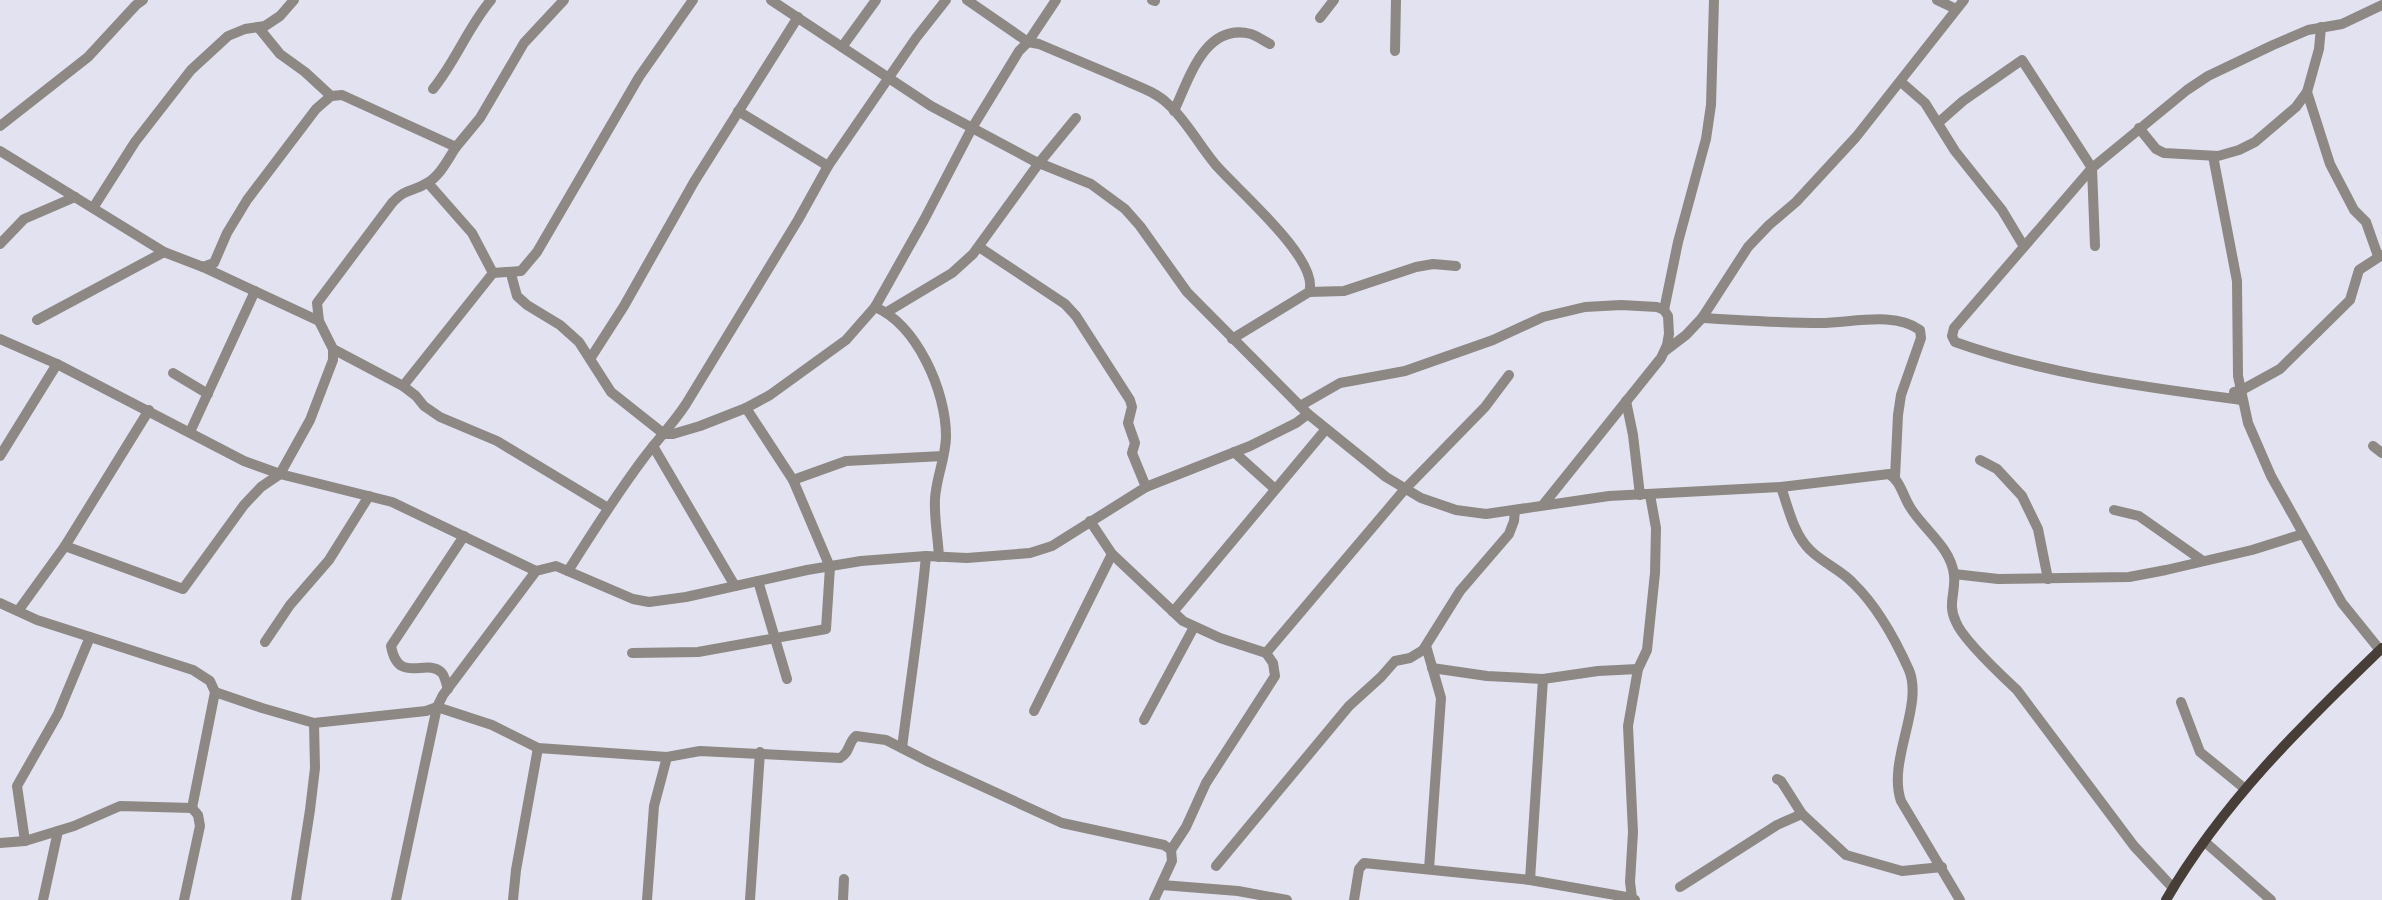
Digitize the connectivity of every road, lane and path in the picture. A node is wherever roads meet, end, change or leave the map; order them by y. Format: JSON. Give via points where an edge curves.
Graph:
{"nodes":[{"id":1,"x":294,"y":0,"type":"edge"},
{"id":2,"x":491,"y":0,"type":"edge"},
{"id":3,"x":564,"y":0,"type":"edge"},
{"id":4,"x":693,"y":0,"type":"edge"},
{"id":5,"x":771,"y":0,"type":"edge"},
{"id":6,"x":876,"y":0,"type":"edge"},
{"id":7,"x":946,"y":0,"type":"edge"},
{"id":8,"x":967,"y":0,"type":"edge"},
{"id":9,"x":1056,"y":0,"type":"edge"},
{"id":10,"x":1334,"y":0,"type":"edge"},
{"id":11,"x":1396,"y":0,"type":"edge"},
{"id":12,"x":1714,"y":0,"type":"edge"},
{"id":13,"x":1937,"y":0,"type":"edge"},
{"id":14,"x":1964,"y":0,"type":"edge"},
{"id":15,"x":136,"y":2,"type":"edge"},
{"id":16,"x":2381,"y":9,"type":"edge"},
{"id":17,"x":1956,"y":10,"type":"junction"},
{"id":18,"x":798,"y":17,"type":"junction"},
{"id":19,"x":1320,"y":18,"type":"dead end"},
{"id":20,"x":258,"y":27,"type":"junction"},
{"id":21,"x":2321,"y":27,"type":"junction"},
{"id":22,"x":1028,"y":42,"type":"junction"},
{"id":23,"x":1270,"y":44,"type":"dead end"},
{"id":24,"x":842,"y":47,"type":"junction"},
{"id":25,"x":1396,"y":51,"type":"dead end"},
{"id":26,"x":889,"y":78,"type":"junction"},
{"id":27,"x":1901,"y":82,"type":"junction"},
{"id":28,"x":433,"y":89,"type":"dead end"},
{"id":29,"x":2307,"y":92,"type":"junction"},
{"id":30,"x":331,"y":96,"type":"junction"},
{"id":31,"x":738,"y":111,"type":"junction"},
{"id":32,"x":1174,"y":111,"type":"junction"},
{"id":33,"x":1076,"y":118,"type":"dead end"},
{"id":34,"x":1938,"y":123,"type":"junction"},
{"id":35,"x":0,"y":126,"type":"edge"},
{"id":36,"x":972,"y":128,"type":"junction"},
{"id":37,"x":2139,"y":128,"type":"junction"},
{"id":38,"x":456,"y":147,"type":"junction"},
{"id":39,"x":0,"y":151,"type":"edge"},
{"id":40,"x":2212,"y":156,"type":"junction"},
{"id":41,"x":1039,"y":163,"type":"junction"},
{"id":42,"x":828,"y":166,"type":"junction"},
{"id":43,"x":2092,"y":168,"type":"junction"},
{"id":44,"x":428,"y":183,"type":"junction"},
{"id":45,"x":75,"y":197,"type":"junction"},
{"id":46,"x":93,"y":208,"type":"junction"},
{"id":47,"x":0,"y":244,"type":"edge"},
{"id":48,"x":2024,"y":245,"type":"junction"},
{"id":49,"x":2095,"y":246,"type":"dead end"},
{"id":50,"x":979,"y":247,"type":"junction"},
{"id":51,"x":164,"y":252,"type":"junction"},
{"id":52,"x":2380,"y":256,"type":"edge"},
{"id":53,"x":1456,"y":266,"type":"dead end"},
{"id":54,"x":203,"y":267,"type":"junction"},
{"id":55,"x":493,"y":274,"type":"junction"},
{"id":56,"x":511,"y":274,"type":"junction"},
{"id":57,"x":255,"y":291,"type":"junction"},
{"id":58,"x":1309,"y":292,"type":"junction"},
{"id":59,"x":875,"y":306,"type":"junction"},
{"id":60,"x":1664,"y":310,"type":"junction"},
{"id":61,"x":887,"y":312,"type":"junction"},
{"id":62,"x":1702,"y":318,"type":"junction"},
{"id":63,"x":37,"y":320,"type":"dead end"},
{"id":64,"x":319,"y":321,"type":"junction"},
{"id":65,"x":0,"y":339,"type":"edge"},
{"id":66,"x":1232,"y":339,"type":"junction"},
{"id":67,"x":333,"y":349,"type":"junction"},
{"id":68,"x":1665,"y":351,"type":"junction"},
{"id":69,"x":590,"y":359,"type":"junction"},
{"id":70,"x":57,"y":364,"type":"junction"},
{"id":71,"x":173,"y":373,"type":"dead end"},
{"id":72,"x":1509,"y":376,"type":"dead end"},
{"id":73,"x":404,"y":386,"type":"junction"},
{"id":74,"x":208,"y":394,"type":"junction"},
{"id":75,"x":2241,"y":395,"type":"junction"},
{"id":76,"x":1626,"y":401,"type":"junction"},
{"id":77,"x":1300,"y":406,"type":"junction"},
{"id":78,"x":746,"y":408,"type":"junction"},
{"id":79,"x":148,"y":410,"type":"junction"},
{"id":80,"x":1308,"y":414,"type":"junction"},
{"id":81,"x":1326,"y":429,"type":"junction"},
{"id":82,"x":190,"y":432,"type":"junction"},
{"id":83,"x":664,"y":434,"type":"junction"},
{"id":84,"x":653,"y":446,"type":"junction"},
{"id":85,"x":2373,"y":446,"type":"dead end"},
{"id":86,"x":1234,"y":452,"type":"junction"},
{"id":87,"x":2382,"y":453,"type":"edge"},
{"id":88,"x":0,"y":456,"type":"edge"},
{"id":89,"x":942,"y":456,"type":"junction"},
{"id":90,"x":1980,"y":460,"type":"dead end"},
{"id":91,"x":280,"y":474,"type":"junction"},
{"id":92,"x":1895,"y":477,"type":"junction"},
{"id":93,"x":793,"y":480,"type":"junction"},
{"id":94,"x":1146,"y":487,"type":"junction"},
{"id":95,"x":1781,"y":487,"type":"junction"},
{"id":96,"x":1275,"y":489,"type":"junction"},
{"id":97,"x":1405,"y":489,"type":"junction"},
{"id":98,"x":1645,"y":495,"type":"junction"},
{"id":99,"x":369,"y":496,"type":"junction"},
{"id":100,"x":1543,"y":505,"type":"junction"},
{"id":101,"x":608,"y":508,"type":"junction"},
{"id":102,"x":1514,"y":510,"type":"junction"},
{"id":103,"x":2114,"y":510,"type":"dead end"},
{"id":104,"x":1090,"y":521,"type":"junction"},
{"id":105,"x":2303,"y":534,"type":"junction"},
{"id":106,"x":464,"y":536,"type":"junction"},
{"id":107,"x":64,"y":546,"type":"junction"},
{"id":108,"x":1112,"y":554,"type":"junction"},
{"id":109,"x":926,"y":556,"type":"junction"},
{"id":110,"x":939,"y":557,"type":"junction"},
{"id":111,"x":2202,"y":561,"type":"junction"},
{"id":112,"x":830,"y":567,"type":"junction"},
{"id":113,"x":536,"y":571,"type":"junction"},
{"id":114,"x":568,"y":571,"type":"junction"},
{"id":115,"x":1954,"y":574,"type":"junction"},
{"id":116,"x":2048,"y":579,"type":"junction"},
{"id":117,"x":758,"y":582,"type":"junction"},
{"id":118,"x":735,"y":586,"type":"junction"},
{"id":119,"x":0,"y":603,"type":"edge"},
{"id":120,"x":18,"y":611,"type":"junction"},
{"id":121,"x":1173,"y":612,"type":"junction"},
{"id":122,"x":1194,"y":627,"type":"junction"},
{"id":123,"x":90,"y":637,"type":"junction"},
{"id":124,"x":774,"y":637,"type":"junction"},
{"id":125,"x":265,"y":642,"type":"dead end"},
{"id":126,"x":1426,"y":646,"type":"junction"},
{"id":127,"x":2381,"y":649,"type":"edge"},
{"id":128,"x":632,"y":653,"type":"dead end"},
{"id":129,"x":1266,"y":653,"type":"junction"},
{"id":130,"x":1432,"y":668,"type":"junction"},
{"id":131,"x":1638,"y":669,"type":"junction"},
{"id":132,"x":787,"y":679,"type":"dead end"},
{"id":133,"x":1543,"y":679,"type":"junction"},
{"id":134,"x":448,"y":689,"type":"junction"},
{"id":135,"x":215,"y":692,"type":"junction"},
{"id":136,"x":2181,"y":702,"type":"dead end"},
{"id":137,"x":437,"y":707,"type":"junction"},
{"id":138,"x":1034,"y":711,"type":"dead end"},
{"id":139,"x":1144,"y":720,"type":"dead end"},
{"id":140,"x":314,"y":723,"type":"junction"},
{"id":141,"x":538,"y":748,"type":"junction"},
{"id":142,"x":902,"y":748,"type":"junction"},
{"id":143,"x":760,"y":752,"type":"junction"},
{"id":144,"x":667,"y":757,"type":"junction"},
{"id":145,"x":1777,"y":779,"type":"dead end"},
{"id":146,"x":2244,"y":788,"type":"junction"},
{"id":147,"x":192,"y":808,"type":"junction"},
{"id":148,"x":1802,"y":814,"type":"junction"},
{"id":149,"x":58,"y":831,"type":"junction"},
{"id":150,"x":25,"y":841,"type":"junction"},
{"id":151,"x":2205,"y":842,"type":"junction"},
{"id":152,"x":0,"y":843,"type":"edge"},
{"id":153,"x":1171,"y":850,"type":"junction"},
{"id":154,"x":1216,"y":866,"type":"dead end"},
{"id":155,"x":1942,"y":867,"type":"junction"},
{"id":156,"x":1429,"y":869,"type":"junction"},
{"id":157,"x":844,"y":879,"type":"dead end"},
{"id":158,"x":1530,"y":880,"type":"junction"},
{"id":159,"x":1162,"y":885,"type":"junction"},
{"id":160,"x":1680,"y":887,"type":"dead end"},
{"id":161,"x":2173,"y":888,"type":"junction"},
{"id":162,"x":1633,"y":899,"type":"edge"},
{"id":163,"x":43,"y":900,"type":"edge"},
{"id":164,"x":184,"y":900,"type":"edge"},
{"id":165,"x":296,"y":900,"type":"edge"},
{"id":166,"x":396,"y":900,"type":"edge"},
{"id":167,"x":513,"y":900,"type":"edge"},
{"id":168,"x":647,"y":900,"type":"edge"},
{"id":169,"x":750,"y":900,"type":"edge"},
{"id":170,"x":843,"y":900,"type":"edge"},
{"id":171,"x":1154,"y":900,"type":"edge"},
{"id":172,"x":1287,"y":900,"type":"edge"},
{"id":173,"x":1354,"y":900,"type":"edge"},
{"id":174,"x":1960,"y":900,"type":"edge"},
{"id":175,"x":2166,"y":900,"type":"edge"},
{"id":176,"x":2271,"y":900,"type":"edge"}],
"edges":[{"from":1,"to":20,"type":"street","via":[[280,16],[265,26]]},
{"from":2,"to":28,"type":"street","via":[[477,16],[448,71]]},
{"from":3,"to":38,"type":"street","via":[[524,43],[480,118]]},
{"from":4,"to":56,"type":"street","via":[[639,77],[537,252],[521,271]]},
{"from":5,"to":18,"type":"street"},
{"from":6,"to":24,"type":"street"},
{"from":7,"to":26,"type":"street"},
{"from":8,"to":22,"type":"street"},
{"from":9,"to":22,"type":"street"},
{"from":10,"to":19,"type":"street"},
{"from":11,"to":25,"type":"street"},
{"from":12,"to":60,"type":"street","via":[[1711,105],[1706,139],[1678,242]]},
{"from":13,"to":17,"type":"street"},
{"from":14,"to":17,"type":"street"},
{"from":15,"to":35,"type":"street","via":[[88,57]]},
{"from":16,"to":21,"type":"street","via":[[2342,24]]},
{"from":17,"to":27,"type":"street"},
{"from":18,"to":24,"type":"street"},
{"from":18,"to":31,"type":"street"},
{"from":20,"to":30,"type":"street","via":[[280,54]]},
{"from":20,"to":46,"type":"street","via":[[228,36],[191,70],[134,142]]},
{"from":21,"to":29,"type":"street","via":[[2319,49]]},
{"from":21,"to":37,"type":"street","via":[[2273,45],[2208,76]]},
{"from":22,"to":32,"type":"street","via":[[1039,44],[1151,92],[1169,104]]},
{"from":22,"to":36,"type":"street","via":[[1019,51]]},
{"from":23,"to":32,"type":"street","via":[[1250,34],[1225,34],[1216,38],[1202,52]]},
{"from":24,"to":26,"type":"street"},
{"from":26,"to":36,"type":"street","via":[[931,106]]},
{"from":26,"to":42,"type":"street"},
{"from":27,"to":34,"type":"street","via":[[1925,103]]},
{"from":27,"to":62,"type":"street","via":[[1856,137],[1796,202],[1756,237]]},
{"from":29,"to":40,"type":"street","via":[[2296,107],[2255,142],[2238,150]]},
{"from":29,"to":52,"type":"street","via":[[2330,164],[2354,210],[2366,222]]},
{"from":30,"to":38,"type":"street","via":[[342,95]]},
{"from":30,"to":54,"type":"street","via":[[316,109],[247,200],[227,233],[214,263]]},
{"from":31,"to":42,"type":"street"},
{"from":31,"to":69,"type":"street"},
{"from":32,"to":58,"type":"street","via":[[1214,164],[1245,198],[1276,224],[1296,253],[1310,281]]},
{"from":33,"to":41,"type":"street"},
{"from":34,"to":43,"type":"street","via":[[1963,101],[2022,60]]},
{"from":34,"to":48,"type":"street","via":[[1955,151],[2002,210]]},
{"from":36,"to":41,"type":"street"},
{"from":36,"to":59,"type":"street"},
{"from":37,"to":40,"type":"street","via":[[2156,149],[2164,153]]},
{"from":37,"to":43,"type":"street"},
{"from":38,"to":44,"type":"street","via":[[438,174]]},
{"from":39,"to":45,"type":"street"},
{"from":40,"to":75,"type":"street","via":[[2237,281]]},
{"from":41,"to":50,"type":"street"},
{"from":41,"to":66,"type":"street","via":[[1091,184],[1125,209],[1187,292]]},
{"from":42,"to":83,"type":"street","via":[[686,404]]},
{"from":43,"to":48,"type":"street"},
{"from":43,"to":49,"type":"street"},
{"from":44,"to":55,"type":"street","via":[[472,233]]},
{"from":44,"to":64,"type":"street","via":[[402,192],[392,203],[317,303]]},
{"from":45,"to":46,"type":"street"},
{"from":45,"to":47,"type":"street","via":[[24,219]]},
{"from":46,"to":51,"type":"street"},
{"from":48,"to":75,"type":"street","via":[[1954,328],[1952,336],[1955,342],[2015,362],[2112,383],[2212,396]]},
{"from":50,"to":61,"type":"street","via":[[952,273]]},
{"from":50,"to":94,"type":"street","via":[[1065,304],[1076,316],[1130,400],[1132,408],[1128,423],[1135,443],[1132,453]]},
{"from":51,"to":54,"type":"street"},
{"from":51,"to":63,"type":"street"},
{"from":52,"to":75,"type":"street","via":[[2359,270],[2350,300],[2286,364]]},
{"from":53,"to":58,"type":"street","via":[[1433,264],[1416,267],[1344,291]]},
{"from":54,"to":57,"type":"street"},
{"from":55,"to":56,"type":"street"},
{"from":55,"to":73,"type":"street"},
{"from":56,"to":69,"type":"street","via":[[517,296],[560,325],[579,342]]},
{"from":57,"to":64,"type":"street"},
{"from":57,"to":74,"type":"street"},
{"from":58,"to":66,"type":"street"},
{"from":59,"to":61,"type":"street"},
{"from":59,"to":78,"type":"street","via":[[846,340],[775,392]]},
{"from":60,"to":68,"type":"street","via":[[1668,316],[1669,334]]},
{"from":60,"to":77,"type":"street","via":[[1657,307],[1621,305],[1585,307],[1557,313],[1493,340],[1405,371],[1340,383]]},
{"from":61,"to":89,"type":"street","via":[[916,344],[934,378],[943,404],[946,437]]},
{"from":62,"to":68,"type":"street","via":[[1686,335]]},
{"from":62,"to":92,"type":"street","via":[[1821,323],[1888,321],[1912,324],[1920,330],[1921,338],[1901,394]]},
{"from":64,"to":67,"type":"street"},
{"from":65,"to":70,"type":"street"},
{"from":66,"to":77,"type":"street"},
{"from":67,"to":73,"type":"street"},
{"from":67,"to":91,"type":"street","via":[[333,360],[325,385],[310,420]]},
{"from":68,"to":76,"type":"street","via":[[1657,365]]},
{"from":69,"to":83,"type":"street","via":[[612,392]]},
{"from":70,"to":79,"type":"street"},
{"from":70,"to":88,"type":"street"},
{"from":71,"to":74,"type":"street"},
{"from":72,"to":97,"type":"street","via":[[1485,407]]},
{"from":73,"to":101,"type":"street","via":[[424,406],[440,417],[497,441]]},
{"from":74,"to":82,"type":"street"},
{"from":75,"to":105,"type":"street","via":[[2257,446]]},
{"from":76,"to":98,"type":"street"},
{"from":76,"to":100,"type":"street"},
{"from":77,"to":80,"type":"street"},
{"from":78,"to":83,"type":"street","via":[[700,426]]},
{"from":78,"to":93,"type":"street"},
{"from":79,"to":82,"type":"street"},
{"from":79,"to":107,"type":"street"},
{"from":80,"to":81,"type":"street"},
{"from":80,"to":86,"type":"street","via":[[1296,423]]},
{"from":81,"to":96,"type":"street"},
{"from":81,"to":97,"type":"street","via":[[1386,478]]},
{"from":82,"to":91,"type":"street","via":[[244,461]]},
{"from":83,"to":84,"type":"street"},
{"from":84,"to":101,"type":"street"},
{"from":84,"to":118,"type":"street"},
{"from":85,"to":87,"type":"street"},
{"from":86,"to":94,"type":"street"},
{"from":86,"to":96,"type":"street"},
{"from":89,"to":93,"type":"street","via":[[846,461]]},
{"from":89,"to":110,"type":"street","via":[[935,500]]},
{"from":90,"to":116,"type":"street","via":[[1997,469],[2022,496],[2038,529]]},
{"from":91,"to":99,"type":"street"},
{"from":91,"to":107,"type":"street","via":[[261,487],[244,504],[183,589]]},
{"from":92,"to":95,"type":"street","via":[[1889,474]]},
{"from":92,"to":115,"type":"street","via":[[1910,508],[1949,559]]},
{"from":93,"to":112,"type":"street"},
{"from":94,"to":104,"type":"street"},
{"from":95,"to":98,"type":"street"},
{"from":95,"to":155,"type":"street","via":[[1791,516],[1809,550],[1854,583],[1893,637],[1909,671],[1913,681],[1912,698],[1904,734],[1898,792]]},
{"from":96,"to":121,"type":"street"},
{"from":97,"to":102,"type":"street","via":[[1421,498],[1456,510],[1486,514]]},
{"from":97,"to":129,"type":"street"},
{"from":98,"to":100,"type":"street","via":[[1609,496]]},
{"from":98,"to":131,"type":"street","via":[[1656,528],[1655,573],[1647,650]]},
{"from":99,"to":106,"type":"street","via":[[392,502]]},
{"from":99,"to":125,"type":"street","via":[[329,560],[290,605]]},
{"from":100,"to":102,"type":"street"},
{"from":101,"to":114,"type":"street"},
{"from":102,"to":126,"type":"street","via":[[1514,521],[1509,534],[1460,591]]},
{"from":103,"to":111,"type":"street","via":[[2139,516]]},
{"from":104,"to":108,"type":"street"},
{"from":104,"to":110,"type":"street","via":[[1052,546],[1030,553],[967,558]]},
{"from":105,"to":111,"type":"street","via":[[2252,550]]},
{"from":105,"to":127,"type":"street","via":[[2342,603]]},
{"from":106,"to":113,"type":"street"},
{"from":106,"to":134,"type":"street","via":[[391,646],[398,665],[439,670]]},
{"from":107,"to":120,"type":"street"},
{"from":108,"to":121,"type":"street"},
{"from":108,"to":138,"type":"street"},
{"from":109,"to":110,"type":"street"},
{"from":109,"to":112,"type":"street","via":[[861,561]]},
{"from":109,"to":142,"type":"street"},
{"from":111,"to":116,"type":"street","via":[[2129,577]]},
{"from":112,"to":117,"type":"street"},
{"from":112,"to":124,"type":"street","via":[[826,629]]},
{"from":113,"to":114,"type":"street","via":[[556,566]]},
{"from":113,"to":134,"type":"street"},
{"from":114,"to":118,"type":"street","via":[[633,599],[649,602]]},
{"from":115,"to":116,"type":"street","via":[[1994,579]]},
{"from":115,"to":161,"type":"street","via":[[1950,605],[1956,625],[1997,672],[2017,690],[2134,846]]},
{"from":117,"to":118,"type":"street"},
{"from":117,"to":124,"type":"street"},
{"from":119,"to":120,"type":"street"},
{"from":120,"to":123,"type":"street","via":[[37,620]]},
{"from":121,"to":122,"type":"street"},
{"from":122,"to":129,"type":"street"},
{"from":122,"to":139,"type":"street"},
{"from":123,"to":135,"type":"street","via":[[194,670],[210,681]]},
{"from":123,"to":150,"type":"street","via":[[58,714],[17,786]]},
{"from":124,"to":128,"type":"street","via":[[698,652]]},
{"from":124,"to":132,"type":"street"},
{"from":126,"to":130,"type":"street"},
{"from":126,"to":154,"type":"street","via":[[1414,656],[1395,661],[1349,706]]},
{"from":127,"to":146,"type":"main road","via":[[2272,756]]},
{"from":129,"to":153,"type":"street","via":[[1273,663],[1275,676],[1206,783],[1186,827]]},
{"from":130,"to":133,"type":"street","via":[[1487,676]]},
{"from":130,"to":156,"type":"street","via":[[1441,698]]},
{"from":131,"to":133,"type":"street","via":[[1598,671]]},
{"from":131,"to":162,"type":"street","via":[[1628,726],[1632,800],[1630,882]]},
{"from":133,"to":158,"type":"street"},
{"from":134,"to":137,"type":"street"},
{"from":135,"to":140,"type":"street"},
{"from":135,"to":147,"type":"street"},
{"from":136,"to":146,"type":"street","via":[[2200,752]]},
{"from":137,"to":140,"type":"street","via":[[412,714]]},
{"from":137,"to":141,"type":"street","via":[[492,725]]},
{"from":137,"to":166,"type":"street"},
{"from":140,"to":165,"type":"street","via":[[315,768]]},
{"from":141,"to":144,"type":"street"},
{"from":141,"to":167,"type":"street","via":[[517,863]]},
{"from":142,"to":143,"type":"street","via":[[886,740],[862,736],[852,739],[847,752],[840,758]]},
{"from":142,"to":153,"type":"street","via":[[1062,822],[1147,840]]},
{"from":143,"to":144,"type":"street","via":[[700,751]]},
{"from":143,"to":169,"type":"street"},
{"from":144,"to":168,"type":"street","via":[[654,806]]},
{"from":145,"to":148,"type":"street"},
{"from":146,"to":151,"type":"main road"},
{"from":147,"to":149,"type":"street","via":[[120,806]]},
{"from":147,"to":164,"type":"street","via":[[198,815],[200,826]]},
{"from":148,"to":155,"type":"street","via":[[1846,855],[1902,871]]},
{"from":148,"to":160,"type":"street","via":[[1777,825]]},
{"from":149,"to":150,"type":"street"},
{"from":149,"to":163,"type":"street"},
{"from":150,"to":152,"type":"street"},
{"from":151,"to":161,"type":"main road"},
{"from":151,"to":176,"type":"street"},
{"from":153,"to":159,"type":"street","via":[[1172,861]]},
{"from":155,"to":174,"type":"street"},
{"from":156,"to":158,"type":"street"},
{"from":156,"to":173,"type":"street","via":[[1364,863],[1359,869]]},
{"from":157,"to":170,"type":"street"},
{"from":158,"to":162,"type":"street"},
{"from":159,"to":171,"type":"street"},
{"from":159,"to":172,"type":"street","via":[[1238,891]]},
{"from":161,"to":175,"type":"main road"}]}
